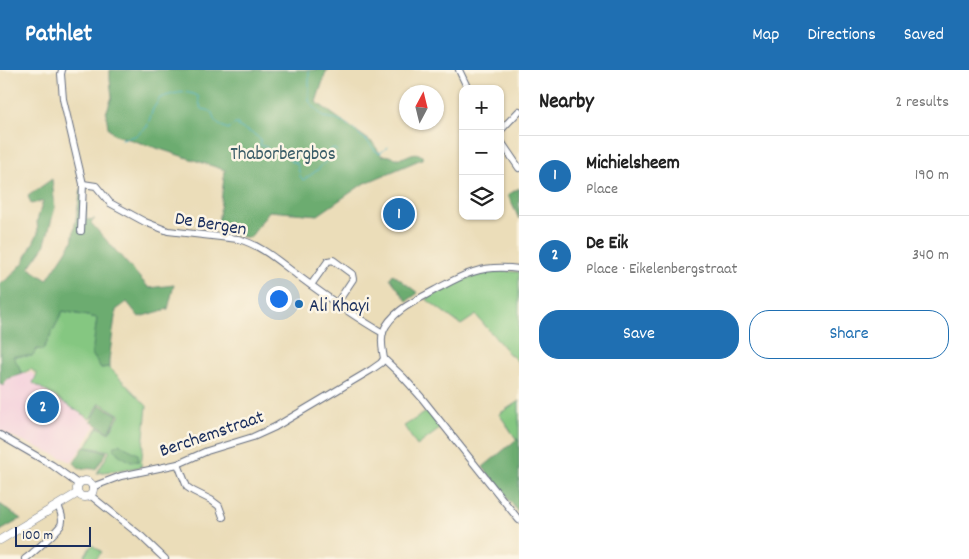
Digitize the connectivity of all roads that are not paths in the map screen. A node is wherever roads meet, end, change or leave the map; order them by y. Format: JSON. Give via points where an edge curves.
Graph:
{"nodes":[{"id":1,"x":62,"y":70,"type":"edge"},
{"id":2,"x":459,"y":70,"type":"edge"},
{"id":3,"x":466,"y":85,"type":"edge"},
{"id":4,"x":519,"y":111,"type":"edge"},
{"id":5,"x":501,"y":130,"type":"edge"},
{"id":6,"x":504,"y":146,"type":"edge"},
{"id":7,"x":519,"y":168,"type":"edge"},
{"id":8,"x":82,"y":184,"type":"junction"},
{"id":9,"x":81,"y":231,"type":"dead end"},
{"id":10,"x":519,"y":269,"type":"edge"},
{"id":11,"x":311,"y":285,"type":"junction"},
{"id":12,"x":337,"y":303,"type":"junction"},
{"id":13,"x":382,"y":333,"type":"junction"},
{"id":14,"x":384,"y":359,"type":"junction"},
{"id":15,"x":0,"y":435,"type":"edge"},
{"id":16,"x":178,"y":464,"type":"junction"},
{"id":17,"x":78,"y":489,"type":"junction"},
{"id":18,"x":91,"y":491,"type":"junction"},
{"id":19,"x":58,"y":505,"type":"junction"},
{"id":20,"x":223,"y":517,"type":"dead end"},
{"id":21,"x":519,"y":520,"type":"edge"},
{"id":22,"x":0,"y":540,"type":"edge"},
{"id":23,"x":25,"y":559,"type":"edge"},
{"id":24,"x":165,"y":559,"type":"edge"}],
"edges":[{"from":1,"to":8,"type":"street","via":[[63,99]]},
{"from":2,"to":3,"type":"street"},
{"from":4,"to":5,"type":"street"},
{"from":6,"to":7,"type":"street"},
{"from":8,"to":9,"type":"street"},
{"from":8,"to":11,"type":"street","name":"De Bergen","via":[[96,186],[110,203],[134,218],[168,231],[249,242]]},
{"from":10,"to":13,"type":"street","via":[[475,271],[462,276],[406,306]]},
{"from":11,"to":12,"type":"street","name":"De Bergen"},
{"from":11,"to":12,"type":"street","via":[[332,260],[352,274],[353,279]]},
{"from":12,"to":13,"type":"street","name":"De Bergen"},
{"from":13,"to":14,"type":"street"},
{"from":14,"to":16,"type":"street","name":"Berchemstraat","via":[[275,427]]},
{"from":14,"to":21,"type":"street","via":[[421,396]]},
{"from":15,"to":17,"type":"street","via":[[52,465]]},
{"from":16,"to":18,"type":"street","name":"Berchemstraat","via":[[121,476]]},
{"from":16,"to":20,"type":"street","via":[[187,487],[219,506]]},
{"from":17,"to":18,"type":"street","name":"Berchemstraat","via":[[85,497]]},
{"from":17,"to":18,"type":"street","name":"Berchemstraat","via":[[87,481]]},
{"from":17,"to":19,"type":"street"},
{"from":18,"to":24,"type":"street"},
{"from":19,"to":22,"type":"street"},
{"from":19,"to":23,"type":"street","via":[[61,525]]}]}
